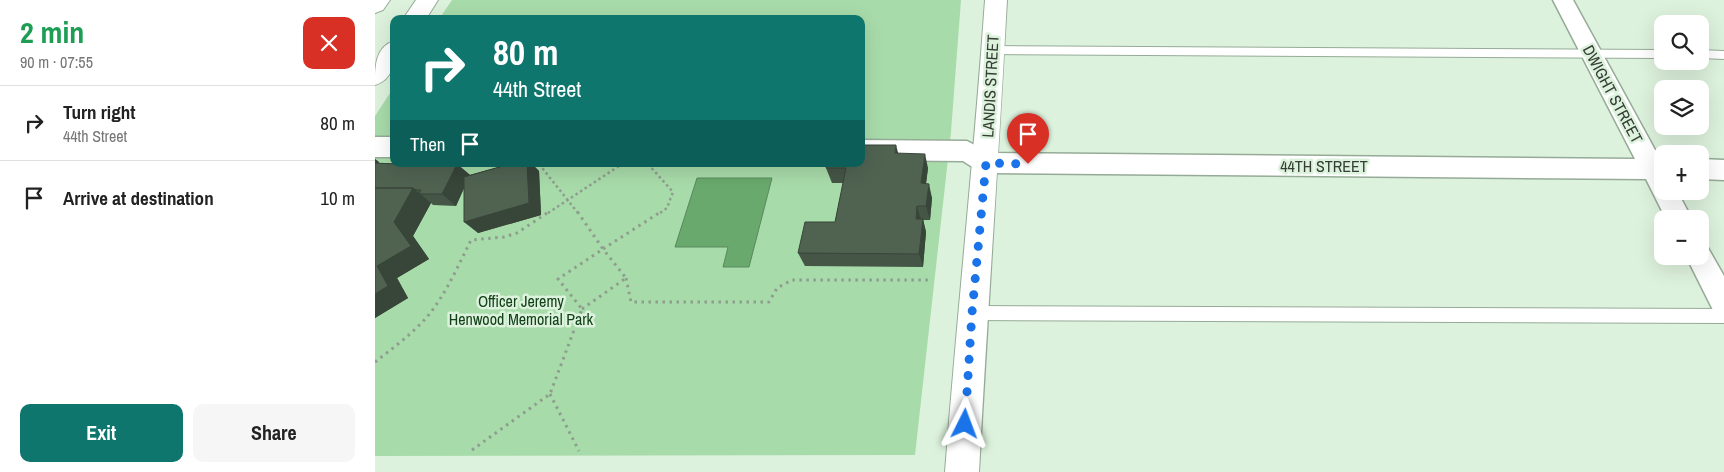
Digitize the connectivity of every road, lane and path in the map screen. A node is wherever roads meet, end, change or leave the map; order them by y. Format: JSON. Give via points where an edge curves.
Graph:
{"nodes":[{"id":1,"x":379,"y":0,"type":"edge"},
{"id":2,"x":427,"y":0,"type":"edge"},
{"id":3,"x":996,"y":0,"type":"edge"},
{"id":4,"x":1563,"y":0,"type":"edge"},
{"id":5,"x":375,"y":5,"type":"edge"},
{"id":6,"x":417,"y":15,"type":"edge"},
{"id":7,"x":992,"y":50,"type":"junction"},
{"id":8,"x":390,"y":54,"type":"edge"},
{"id":9,"x":1591,"y":54,"type":"junction"},
{"id":10,"x":1654,"y":54,"type":"edge"},
{"id":11,"x":1709,"y":54,"type":"edge"},
{"id":12,"x":1724,"y":54,"type":"edge"},
{"id":13,"x":375,"y":76,"type":"edge"},
{"id":14,"x":375,"y":147,"type":"edge"},
{"id":15,"x":390,"y":147,"type":"edge"},
{"id":16,"x":865,"y":150,"type":"edge"},
{"id":17,"x":986,"y":163,"type":"junction"},
{"id":18,"x":1654,"y":166,"type":"edge"},
{"id":19,"x":542,"y":167,"type":"edge"},
{"id":20,"x":617,"y":167,"type":"edge"},
{"id":21,"x":651,"y":167,"type":"edge"},
{"id":22,"x":1709,"y":170,"type":"edge"},
{"id":23,"x":1724,"y":170,"type":"edge"},
{"id":24,"x":1654,"y":175,"type":"edge"},
{"id":25,"x":568,"y":198,"type":"junction"},
{"id":26,"x":603,"y":249,"type":"junction"},
{"id":27,"x":1704,"y":265,"type":"edge"},
{"id":28,"x":626,"y":278,"type":"junction"},
{"id":29,"x":929,"y":280,"type":"dead end"},
{"id":30,"x":1724,"y":304,"type":"edge"},
{"id":31,"x":582,"y":309,"type":"junction"},
{"id":32,"x":972,"y":313,"type":"junction"},
{"id":33,"x":1724,"y":316,"type":"edge"},
{"id":34,"x":375,"y":362,"type":"edge"},
{"id":35,"x":550,"y":394,"type":"junction"},
{"id":36,"x":472,"y":450,"type":"dead end"},
{"id":37,"x":579,"y":451,"type":"dead end"},
{"id":38,"x":962,"y":472,"type":"edge"}],
"edges":[{"from":1,"to":5,"type":"street"},
{"from":2,"to":6,"type":"street"},
{"from":3,"to":7,"type":"street","name":"LANDIS STREET"},
{"from":4,"to":9,"type":"street","name":"DWIGHT STREET"},
{"from":7,"to":9,"type":"lane"},
{"from":7,"to":17,"type":"street","name":"LANDIS STREET"},
{"from":8,"to":13,"type":"street"},
{"from":9,"to":10,"type":"lane"},
{"from":9,"to":18,"type":"street","name":"DWIGHT STREET"},
{"from":11,"to":12,"type":"lane"},
{"from":14,"to":15,"type":"street"},
{"from":16,"to":17,"type":"street","via":[[967,151]]},
{"from":17,"to":24,"type":"street","name":"44TH STREET"},
{"from":17,"to":32,"type":"street","name":"LANDIS STREET"},
{"from":19,"to":25,"type":"path"},
{"from":20,"to":25,"type":"path"},
{"from":21,"to":26,"type":"path","via":[[673,192],[667,208]]},
{"from":22,"to":23,"type":"street"},
{"from":25,"to":26,"type":"path"},
{"from":25,"to":34,"type":"path","via":[[517,233],[471,240],[428,316],[405,340]]},
{"from":26,"to":28,"type":"path"},
{"from":26,"to":31,"type":"path","via":[[558,278]]},
{"from":27,"to":30,"type":"street"},
{"from":28,"to":29,"type":"path","via":[[631,302],[769,302],[772,291],[792,280]]},
{"from":28,"to":31,"type":"path"},
{"from":31,"to":35,"type":"path"},
{"from":32,"to":33,"type":"lane"},
{"from":32,"to":38,"type":"street","name":"LANDIS STREET"},
{"from":35,"to":36,"type":"path"},
{"from":35,"to":37,"type":"path"}]}
